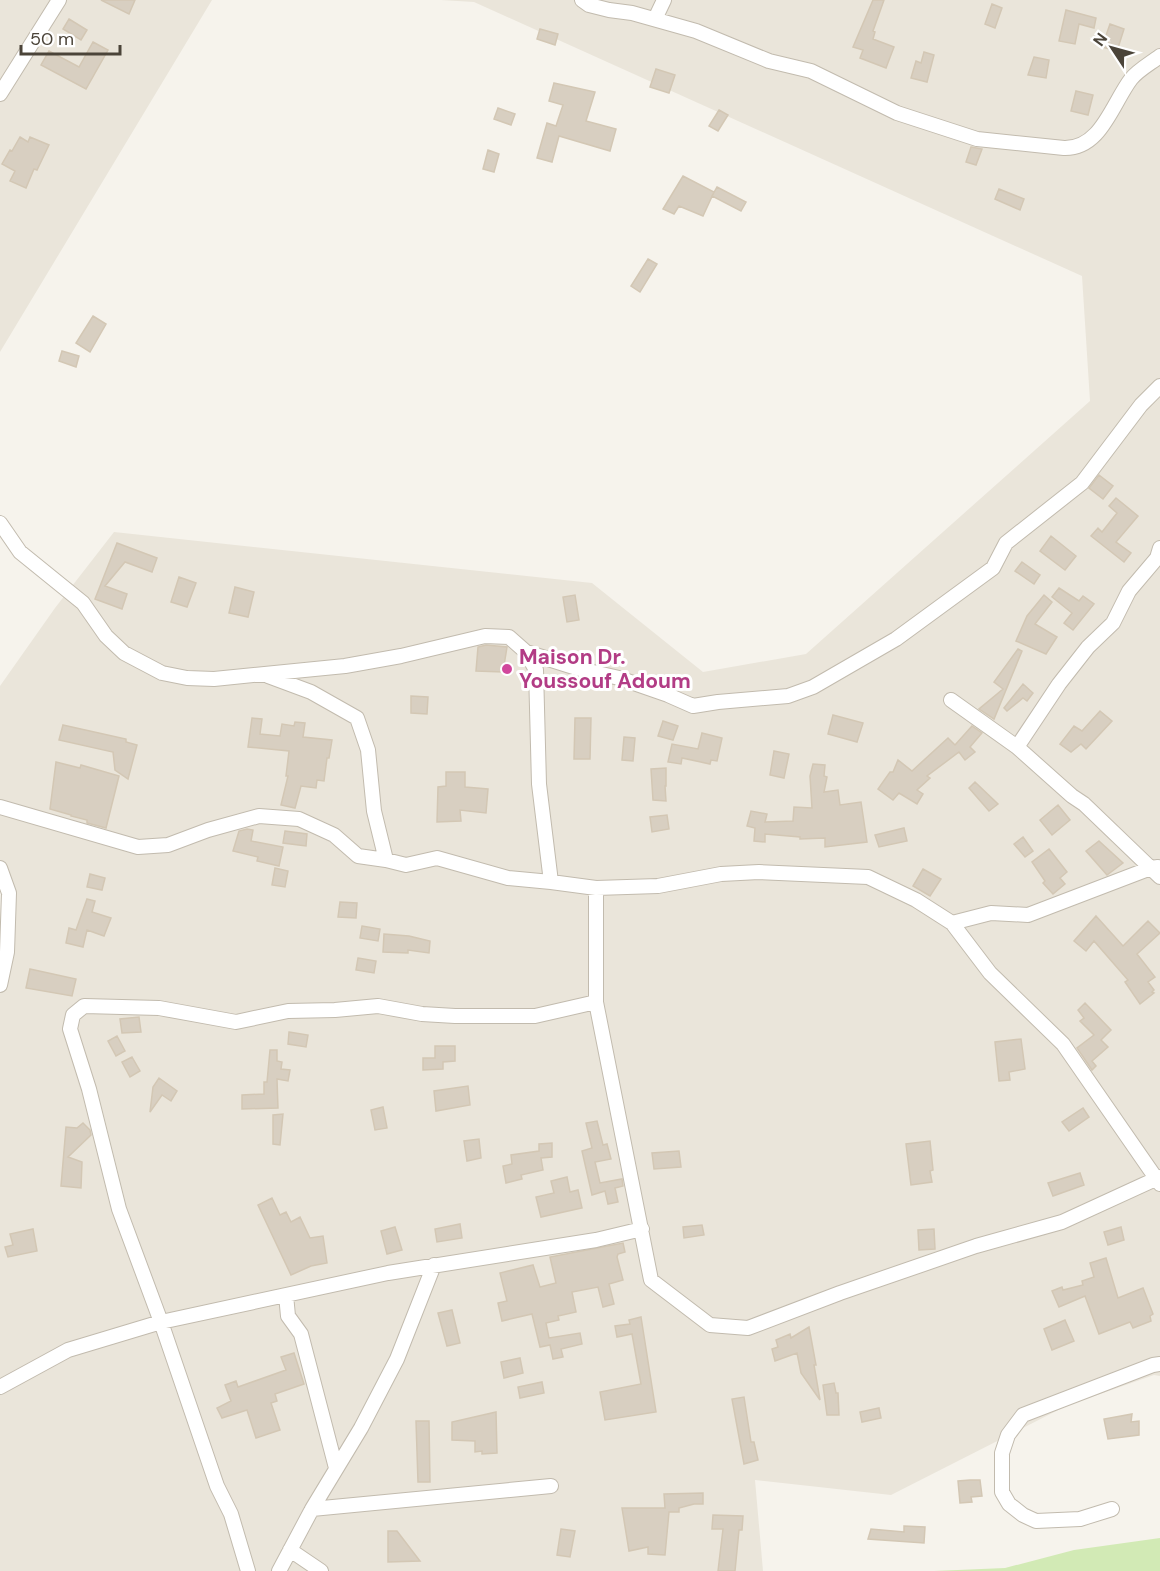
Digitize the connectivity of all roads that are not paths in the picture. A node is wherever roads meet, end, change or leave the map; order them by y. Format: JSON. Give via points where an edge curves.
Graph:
{"nodes":[{"id":1,"x":59,"y":0,"type":"edge"},
{"id":2,"x":582,"y":0,"type":"edge"},
{"id":3,"x":664,"y":0,"type":"edge"},
{"id":4,"x":656,"y":19,"type":"junction"},
{"id":5,"x":1160,"y":56,"type":"edge"},
{"id":6,"x":0,"y":94,"type":"edge"},
{"id":7,"x":1160,"y":386,"type":"edge"},
{"id":8,"x":0,"y":523,"type":"edge"},
{"id":9,"x":1160,"y":548,"type":"edge"},
{"id":10,"x":526,"y":652,"type":"junction"},
{"id":11,"x":263,"y":675,"type":"junction"},
{"id":12,"x":951,"y":700,"type":"dead end"},
{"id":13,"x":1017,"y":747,"type":"junction"},
{"id":14,"x":0,"y":807,"type":"edge"},
{"id":15,"x":386,"y":860,"type":"junction"},
{"id":16,"x":0,"y":868,"type":"edge"},
{"id":17,"x":1157,"y":871,"type":"edge"},
{"id":18,"x":551,"y":882,"type":"junction"},
{"id":19,"x":596,"y":888,"type":"junction"},
{"id":20,"x":952,"y":923,"type":"junction"},
{"id":21,"x":0,"y":985,"type":"edge"},
{"id":22,"x":596,"y":1002,"type":"junction"},
{"id":23,"x":1159,"y":1180,"type":"edge"},
{"id":24,"x":642,"y":1229,"type":"junction"},
{"id":25,"x":434,"y":1265,"type":"junction"},
{"id":26,"x":286,"y":1295,"type":"junction"},
{"id":27,"x":161,"y":1322,"type":"junction"},
{"id":28,"x":1160,"y":1364,"type":"edge"},
{"id":29,"x":0,"y":1387,"type":"edge"},
{"id":30,"x":336,"y":1468,"type":"junction"},
{"id":31,"x":551,"y":1486,"type":"dead end"},
{"id":32,"x":312,"y":1509,"type":"junction"},
{"id":33,"x":1112,"y":1509,"type":"dead end"},
{"id":34,"x":290,"y":1550,"type":"junction"},
{"id":35,"x":248,"y":1571,"type":"edge"},
{"id":36,"x":279,"y":1571,"type":"edge"},
{"id":37,"x":321,"y":1571,"type":"edge"}],
"edges":[{"from":1,"to":6,"type":"street"},
{"from":2,"to":4,"type":"street","via":[[589,5]]},
{"from":3,"to":4,"type":"street"},
{"from":4,"to":5,"type":"street","via":[[811,71],[897,113],[977,139],[1074,149],[1099,131],[1132,77]]},
{"from":7,"to":10,"type":"street","via":[[1082,483],[1006,543],[993,568],[896,639],[813,687],[788,696],[693,706],[668,694]]},
{"from":8,"to":11,"type":"street","via":[[20,552],[83,603],[106,636],[124,653],[162,673],[187,678]]},
{"from":9,"to":13,"type":"street","via":[[1157,558],[1129,591],[1113,623],[1081,656]]},
{"from":10,"to":11,"type":"street","via":[[509,637],[485,636],[345,666]]},
{"from":10,"to":18,"type":"street","via":[[536,670],[539,784]]},
{"from":11,"to":15,"type":"street","via":[[311,692],[357,718],[368,750],[374,811]]},
{"from":12,"to":13,"type":"street"},
{"from":13,"to":17,"type":"street"},
{"from":14,"to":15,"type":"street","via":[[138,847],[168,845],[259,816],[299,819],[334,835],[358,856]]},
{"from":15,"to":18,"type":"street","via":[[406,865],[437,858],[508,878]]},
{"from":16,"to":21,"type":"street","via":[[9,893],[7,952]]},
{"from":17,"to":20,"type":"street","via":[[1028,915],[991,913]]},
{"from":18,"to":19,"type":"street"},
{"from":19,"to":20,"type":"street","via":[[658,886],[721,874],[759,872],[868,877]]},
{"from":19,"to":22,"type":"street"},
{"from":20,"to":23,"type":"street","via":[[990,973],[1063,1044]]},
{"from":22,"to":24,"type":"street"},
{"from":22,"to":27,"type":"street","via":[[535,1016],[422,1014],[378,1005],[288,1011],[236,1022],[159,1008],[84,1006],[74,1015],[69,1029],[89,1089],[119,1209]]},
{"from":23,"to":24,"type":"street","via":[[1062,1222],[976,1246],[748,1328],[710,1325],[651,1280]]},
{"from":24,"to":25,"type":"street"},
{"from":25,"to":26,"type":"street"},
{"from":25,"to":30,"type":"street","via":[[397,1359]]},
{"from":26,"to":27,"type":"street"},
{"from":26,"to":30,"type":"street","via":[[288,1316],[301,1334]]},
{"from":27,"to":29,"type":"street","via":[[68,1350]]},
{"from":27,"to":35,"type":"street"},
{"from":28,"to":33,"type":"street","via":[[1023,1415],[1008,1435],[1002,1453],[1002,1492],[1023,1515],[1035,1521],[1080,1519]]},
{"from":30,"to":32,"type":"street"},
{"from":31,"to":32,"type":"street"},
{"from":32,"to":34,"type":"street"},
{"from":34,"to":36,"type":"street"},
{"from":34,"to":37,"type":"street"}]}
